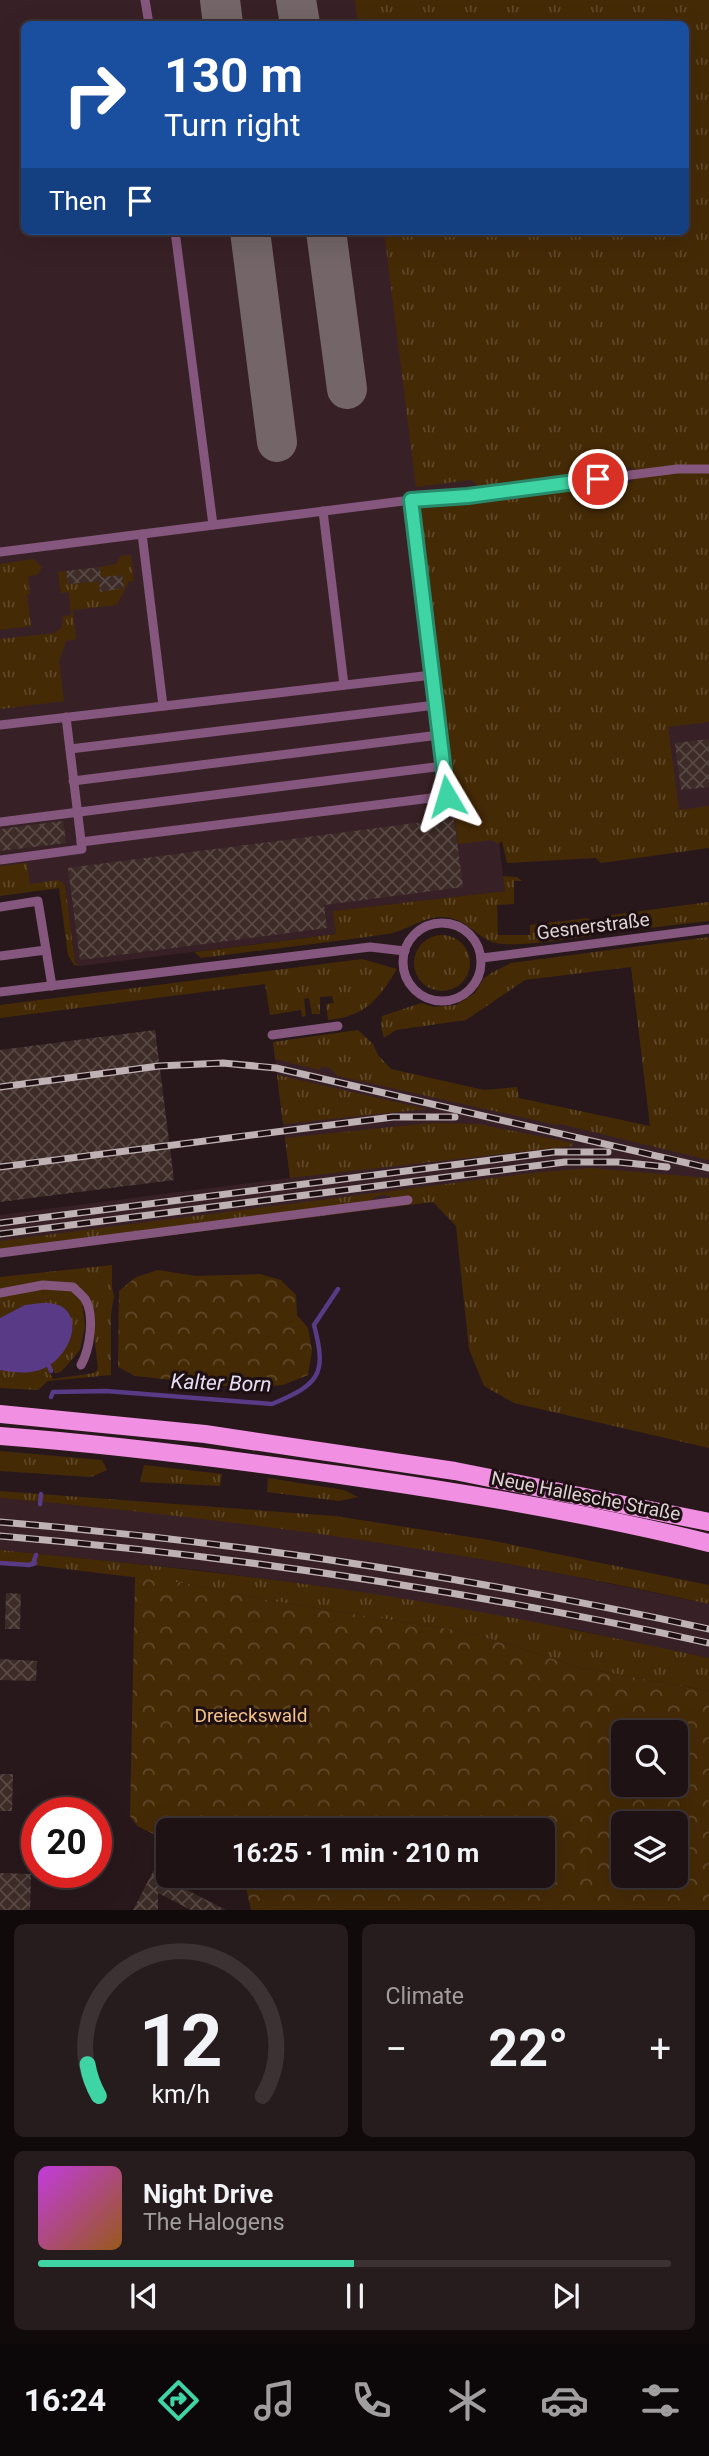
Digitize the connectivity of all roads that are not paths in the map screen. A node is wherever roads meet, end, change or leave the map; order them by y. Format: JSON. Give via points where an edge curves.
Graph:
{"nodes":[{"id":1,"x":145,"y":0,"type":"edge"},
{"id":2,"x":148,"y":21,"type":"edge"},
{"id":3,"x":176,"y":235,"type":"edge"},
{"id":4,"x":709,"y":469,"type":"edge"},
{"id":5,"x":411,"y":500,"type":"junction"},
{"id":6,"x":323,"y":511,"type":"junction"},
{"id":7,"x":213,"y":526,"type":"junction"},
{"id":8,"x":142,"y":534,"type":"junction"},
{"id":9,"x":0,"y":552,"type":"edge"},
{"id":10,"x":432,"y":675,"type":"junction"},
{"id":11,"x":344,"y":685,"type":"junction"},
{"id":12,"x":436,"y":705,"type":"junction"},
{"id":13,"x":163,"y":706,"type":"junction"},
{"id":14,"x":66,"y":717,"type":"junction"},
{"id":15,"x":0,"y":724,"type":"edge"},
{"id":16,"x":439,"y":735,"type":"junction"},
{"id":17,"x":70,"y":749,"type":"junction"},
{"id":18,"x":443,"y":766,"type":"junction"},
{"id":19,"x":74,"y":781,"type":"junction"},
{"id":20,"x":77,"y":813,"type":"junction"},
{"id":21,"x":0,"y":822,"type":"edge"},
{"id":22,"x":81,"y":846,"type":"junction"},
{"id":23,"x":0,"y":860,"type":"edge"},
{"id":24,"x":0,"y":907,"type":"edge"},
{"id":25,"x":709,"y":929,"type":"edge"},
{"id":26,"x":46,"y":950,"type":"junction"},
{"id":27,"x":405,"y":951,"type":"junction"},
{"id":28,"x":0,"y":956,"type":"edge"},
{"id":29,"x":482,"y":958,"type":"junction"},
{"id":30,"x":52,"y":986,"type":"junction"},
{"id":31,"x":0,"y":992,"type":"edge"},
{"id":32,"x":338,"y":1026,"type":"dead end"},
{"id":33,"x":272,"y":1035,"type":"dead end"},
{"id":34,"x":408,"y":1200,"type":"dead end"},
{"id":35,"x":0,"y":1252,"type":"edge"},
{"id":36,"x":0,"y":1293,"type":"edge"},
{"id":37,"x":81,"y":1365,"type":"dead end"},
{"id":38,"x":0,"y":1414,"type":"edge"},
{"id":39,"x":0,"y":1436,"type":"edge"},
{"id":40,"x":709,"y":1522,"type":"edge"},
{"id":41,"x":709,"y":1543,"type":"edge"}],
"edges":[{"from":1,"to":2,"type":"lane"},
{"from":3,"to":7,"type":"lane"},
{"from":4,"to":5,"type":"lane"},
{"from":5,"to":6,"type":"lane"},
{"from":5,"to":10,"type":"lane"},
{"from":6,"to":7,"type":"lane"},
{"from":6,"to":11,"type":"lane"},
{"from":7,"to":8,"type":"lane"},
{"from":8,"to":9,"type":"lane"},
{"from":8,"to":13,"type":"lane"},
{"from":10,"to":11,"type":"lane"},
{"from":10,"to":12,"type":"lane"},
{"from":11,"to":13,"type":"lane"},
{"from":12,"to":16,"type":"lane"},
{"from":12,"to":17,"type":"lane"},
{"from":13,"to":14,"type":"lane"},
{"from":14,"to":15,"type":"lane"},
{"from":14,"to":17,"type":"lane"},
{"from":16,"to":18,"type":"lane"},
{"from":16,"to":19,"type":"lane"},
{"from":17,"to":19,"type":"lane"},
{"from":18,"to":20,"type":"lane"},
{"from":18,"to":22,"type":"lane","via":[[447,796]]},
{"from":19,"to":20,"type":"lane"},
{"from":20,"to":21,"type":"lane"},
{"from":20,"to":22,"type":"lane"},
{"from":22,"to":23,"type":"lane"},
{"from":24,"to":26,"type":"lane","via":[[38,901]]},
{"from":25,"to":29,"type":"lane","name":"Gesnerstraße"},
{"from":26,"to":28,"type":"lane"},
{"from":26,"to":30,"type":"lane"},
{"from":27,"to":29,"type":"lane","via":[[419,930],[443,923],[470,935]]},
{"from":27,"to":29,"type":"lane","via":[[408,982],[417,993],[435,1001],[455,1000],[470,990],[479,977]]},
{"from":27,"to":30,"type":"lane","via":[[370,947]]},
{"from":30,"to":31,"type":"lane"},
{"from":32,"to":33,"type":"lane"},
{"from":34,"to":35,"type":"lane"},
{"from":36,"to":37,"type":"lane","via":[[43,1285],[73,1287],[86,1300],[90,1327],[88,1352]]},
{"from":38,"to":40,"type":"main road","name":"Neue Hallesche Straße","via":[[205,1434],[455,1471]]},
{"from":39,"to":41,"type":"main road","name":"Neue Hallesche Straße","via":[[202,1455],[454,1492]]}]}
